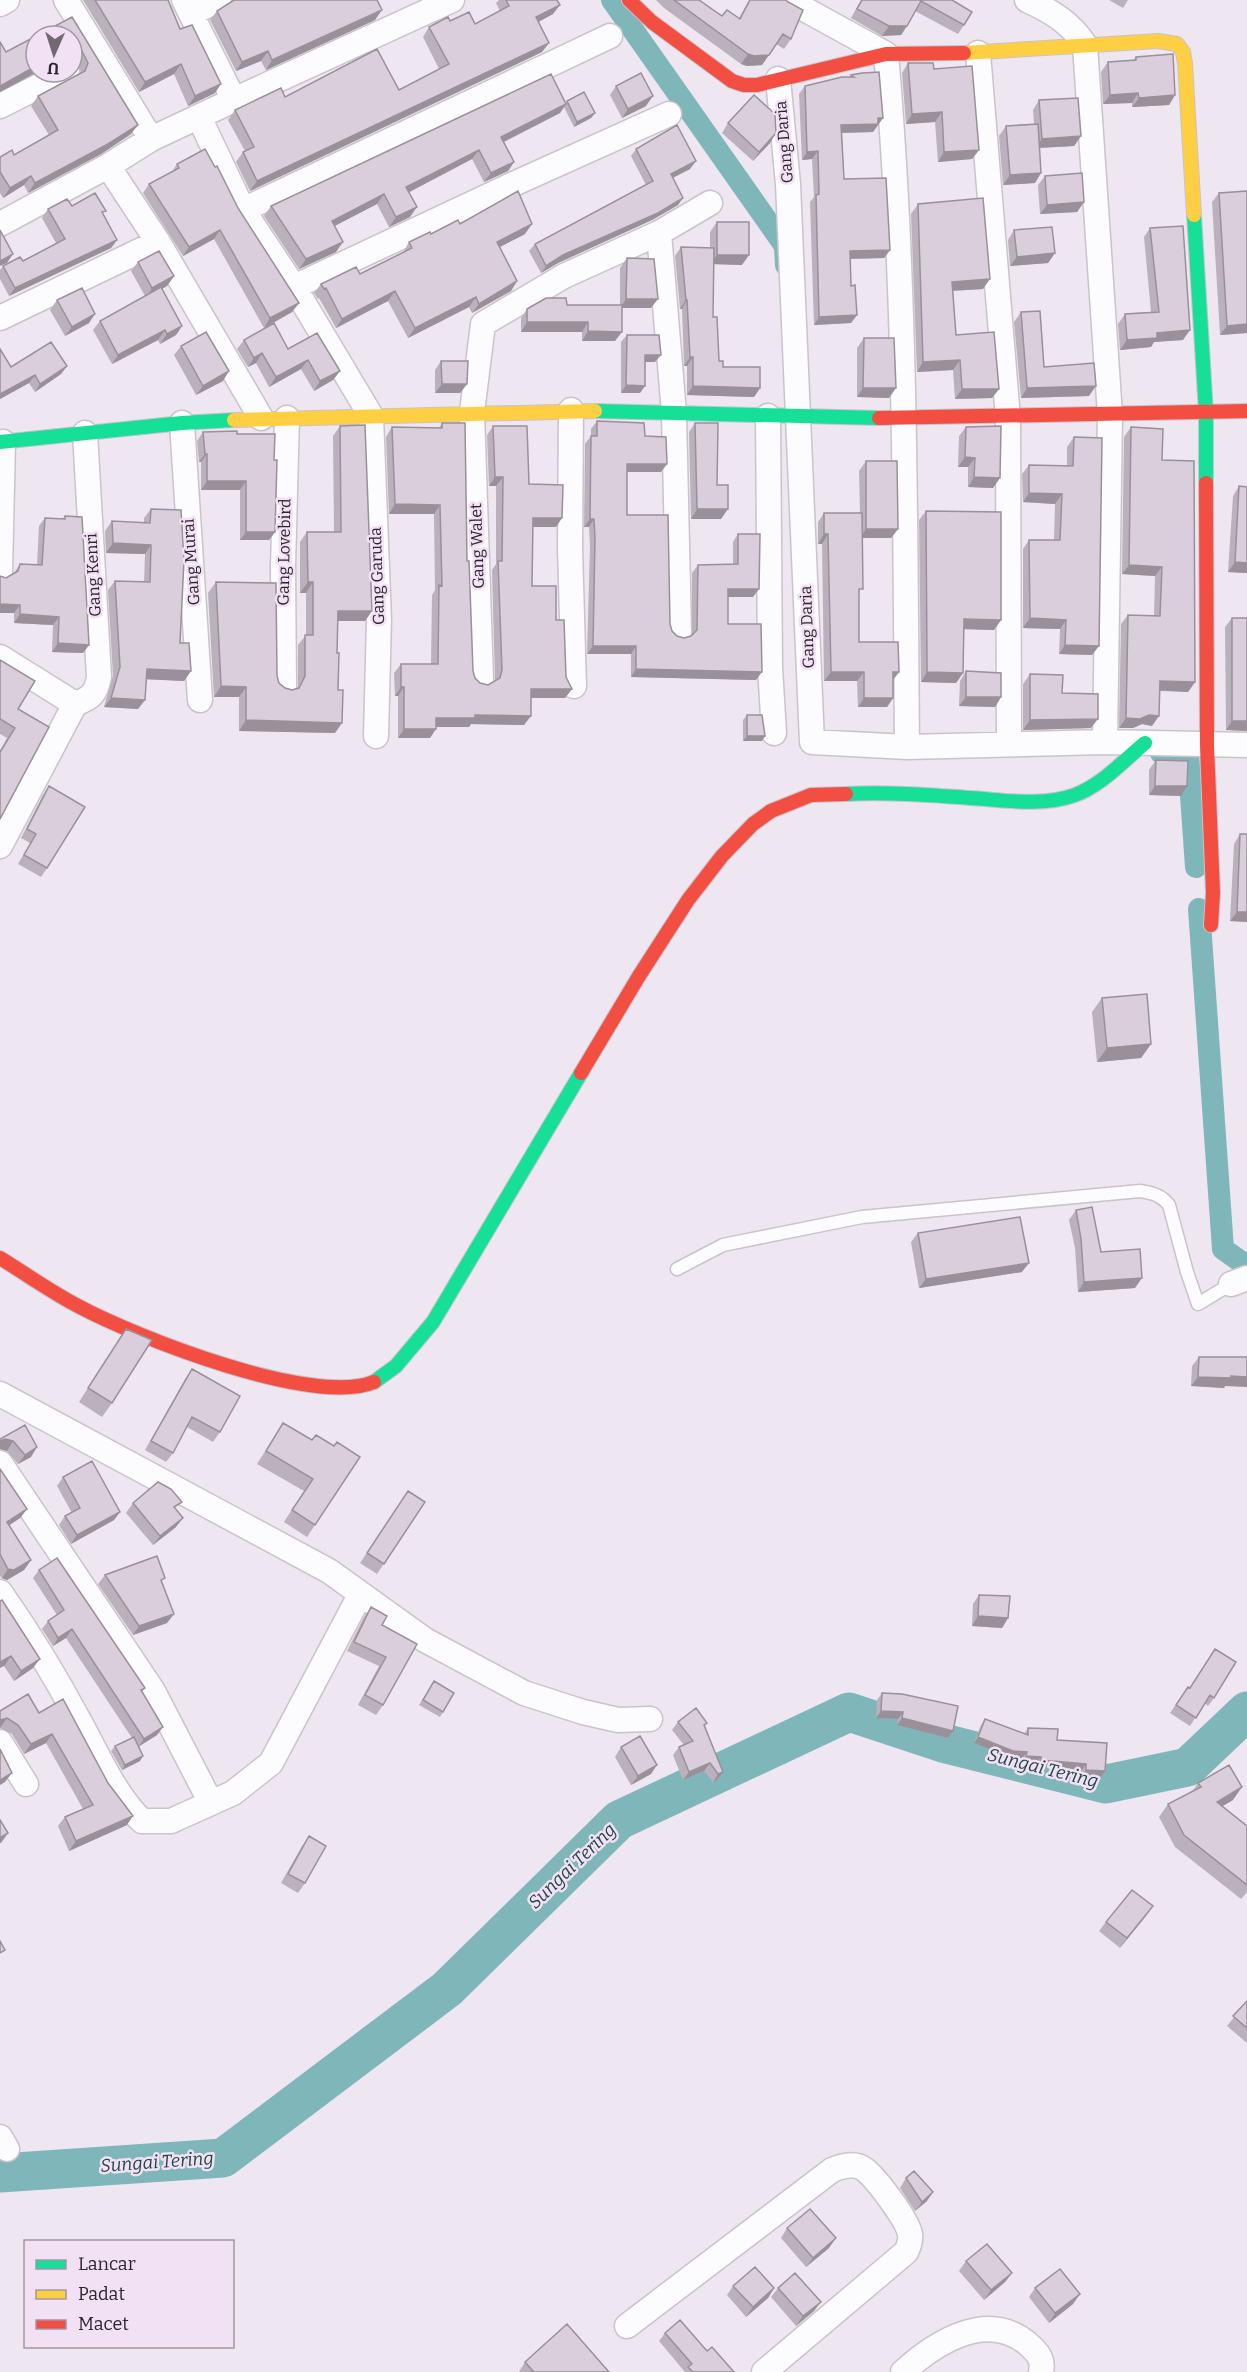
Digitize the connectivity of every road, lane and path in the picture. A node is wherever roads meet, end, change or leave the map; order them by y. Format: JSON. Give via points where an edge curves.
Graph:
{"nodes":[{"id":1,"x":7,"y":0,"type":"edge"},
{"id":2,"x":66,"y":0,"type":"edge"},
{"id":3,"x":219,"y":0,"type":"edge"},
{"id":4,"x":452,"y":0,"type":"edge"},
{"id":5,"x":629,"y":0,"type":"edge"},
{"id":6,"x":788,"y":0,"type":"edge"},
{"id":7,"x":1027,"y":0,"type":"edge"},
{"id":8,"x":0,"y":4,"type":"edge"},
{"id":9,"x":188,"y":7,"type":"edge"},
{"id":10,"x":610,"y":36,"type":"dead end"},
{"id":11,"x":1085,"y":45,"type":"junction"},
{"id":12,"x":978,"y":53,"type":"junction"},
{"id":13,"x":886,"y":54,"type":"junction"},
{"id":14,"x":101,"y":55,"type":"junction"},
{"id":15,"x":84,"y":63,"type":"edge"},
{"id":16,"x":778,"y":79,"type":"junction"},
{"id":17,"x":43,"y":84,"type":"edge"},
{"id":18,"x":234,"y":100,"type":"junction"},
{"id":19,"x":0,"y":106,"type":"edge"},
{"id":20,"x":669,"y":114,"type":"dead end"},
{"id":21,"x":199,"y":117,"type":"junction"},
{"id":22,"x":151,"y":139,"type":"junction"},
{"id":23,"x":108,"y":166,"type":"junction"},
{"id":24,"x":710,"y":203,"type":"dead end"},
{"id":25,"x":243,"y":210,"type":"junction"},
{"id":26,"x":0,"y":224,"type":"edge"},
{"id":27,"x":658,"y":233,"type":"junction"},
{"id":28,"x":158,"y":242,"type":"junction"},
{"id":29,"x":294,"y":288,"type":"junction"},
{"id":30,"x":0,"y":318,"type":"edge"},
{"id":31,"x":571,"y":411,"type":"junction"},
{"id":32,"x":1247,"y":411,"type":"edge"},
{"id":33,"x":472,"y":412,"type":"junction"},
{"id":34,"x":675,"y":413,"type":"junction"},
{"id":35,"x":1206,"y":413,"type":"junction"},
{"id":36,"x":797,"y":415,"type":"junction"},
{"id":37,"x":1110,"y":415,"type":"junction"},
{"id":38,"x":371,"y":416,"type":"junction"},
{"id":39,"x":770,"y":416,"type":"junction"},
{"id":40,"x":261,"y":418,"type":"junction"},
{"id":41,"x":287,"y":418,"type":"junction"},
{"id":42,"x":1008,"y":418,"type":"junction"},
{"id":43,"x":905,"y":419,"type":"junction"},
{"id":44,"x":182,"y":423,"type":"junction"},
{"id":45,"x":85,"y":433,"type":"junction"},
{"id":46,"x":2,"y":442,"type":"edge"},
{"id":47,"x":0,"y":572,"type":"edge"},
{"id":48,"x":679,"y":632,"type":"dead end"},
{"id":49,"x":0,"y":657,"type":"edge"},
{"id":50,"x":482,"y":680,"type":"dead end"},
{"id":51,"x":284,"y":686,"type":"edge"},
{"id":52,"x":574,"y":686,"type":"dead end"},
{"id":53,"x":200,"y":700,"type":"dead end"},
{"id":54,"x":75,"y":704,"type":"junction"},
{"id":55,"x":774,"y":733,"type":"dead end"},
{"id":56,"x":376,"y":736,"type":"dead end"},
{"id":57,"x":1105,"y":742,"type":"junction"},
{"id":58,"x":1009,"y":744,"type":"junction"},
{"id":59,"x":1247,"y":745,"type":"edge"},
{"id":60,"x":1207,"y":746,"type":"junction"},
{"id":61,"x":907,"y":747,"type":"junction"},
{"id":62,"x":1141,"y":747,"type":"junction"},
{"id":63,"x":0,"y":846,"type":"edge"},
{"id":64,"x":1211,"y":925,"type":"dead end"},
{"id":65,"x":0,"y":1258,"type":"edge"},
{"id":66,"x":677,"y":1269,"type":"dead end"},
{"id":67,"x":1239,"y":1281,"type":"edge"},
{"id":68,"x":0,"y":1394,"type":"edge"},
{"id":69,"x":0,"y":1463,"type":"edge"},
{"id":70,"x":0,"y":1592,"type":"edge"},
{"id":71,"x":360,"y":1595,"type":"junction"},
{"id":72,"x":650,"y":1719,"type":"dead end"},
{"id":73,"x":0,"y":1742,"type":"edge"},
{"id":74,"x":26,"y":1784,"type":"dead end"},
{"id":75,"x":211,"y":1803,"type":"junction"},
{"id":76,"x":627,"y":2326,"type":"dead end"},
{"id":77,"x":764,"y":2372,"type":"edge"},
{"id":78,"x":903,"y":2372,"type":"edge"},
{"id":79,"x":1041,"y":2372,"type":"edge"}],
"edges":[{"from":1,"to":8,"type":"street"},
{"from":2,"to":14,"type":"street"},
{"from":3,"to":9,"type":"street"},
{"from":4,"to":18,"type":"street"},
{"from":5,"to":16,"type":"street","via":[[652,22],[732,81],[757,85]]},
{"from":6,"to":13,"type":"street"},
{"from":7,"to":11,"type":"street","via":[[1056,15],[1075,30]]},
{"from":9,"to":18,"type":"street"},
{"from":10,"to":25,"type":"street"},
{"from":11,"to":12,"type":"street"},
{"from":11,"to":35,"type":"street","via":[[1171,42],[1183,52]]},
{"from":11,"to":37,"type":"street"},
{"from":12,"to":13,"type":"street"},
{"from":12,"to":42,"type":"street"},
{"from":13,"to":16,"type":"street"},
{"from":13,"to":43,"type":"street","via":[[895,159]]},
{"from":14,"to":15,"type":"street"},
{"from":14,"to":22,"type":"street"},
{"from":16,"to":36,"type":"street","name":"Gang Daria","via":[[788,184]]},
{"from":17,"to":19,"type":"street"},
{"from":18,"to":21,"type":"street"},
{"from":20,"to":29,"type":"street"},
{"from":21,"to":22,"type":"street"},
{"from":21,"to":25,"type":"street"},
{"from":22,"to":23,"type":"street"},
{"from":23,"to":26,"type":"street"},
{"from":23,"to":28,"type":"street"},
{"from":24,"to":27,"type":"street"},
{"from":25,"to":29,"type":"street"},
{"from":27,"to":33,"type":"street","name":"Gang Walet","via":[[564,276],[483,324]]},
{"from":27,"to":34,"type":"street"},
{"from":28,"to":30,"type":"street"},
{"from":28,"to":40,"type":"street"},
{"from":29,"to":38,"type":"street"},
{"from":31,"to":33,"type":"street"},
{"from":31,"to":34,"type":"street"},
{"from":31,"to":52,"type":"street"},
{"from":32,"to":35,"type":"street"},
{"from":33,"to":38,"type":"street"},
{"from":33,"to":50,"type":"street","name":"Gang Walet"},
{"from":34,"to":39,"type":"street"},
{"from":34,"to":48,"type":"street"},
{"from":35,"to":37,"type":"street"},
{"from":35,"to":60,"type":"street"},
{"from":36,"to":39,"type":"street"},
{"from":36,"to":43,"type":"street"},
{"from":36,"to":61,"type":"street","name":"Gang Daria","via":[[812,742]]},
{"from":37,"to":42,"type":"street"},
{"from":37,"to":57,"type":"street"},
{"from":38,"to":41,"type":"street"},
{"from":38,"to":56,"type":"street","name":"Gang Garuda","via":[[379,619]]},
{"from":39,"to":55,"type":"street"},
{"from":40,"to":41,"type":"street"},
{"from":40,"to":44,"type":"street"},
{"from":41,"to":51,"type":"street","name":"Gang Lovebird"},
{"from":42,"to":43,"type":"street"},
{"from":42,"to":58,"type":"street"},
{"from":43,"to":61,"type":"street"},
{"from":44,"to":45,"type":"street"},
{"from":44,"to":53,"type":"street","name":"Gang Murai"},
{"from":45,"to":46,"type":"street"},
{"from":45,"to":54,"type":"street","name":"Gang Kenri","via":[[99,676],[93,695]]},
{"from":46,"to":47,"type":"street"},
{"from":49,"to":54,"type":"street"},
{"from":54,"to":63,"type":"street"},
{"from":57,"to":58,"type":"street","name":"Gang Daria"},
{"from":57,"to":62,"type":"street","name":"Gang Daria"},
{"from":58,"to":61,"type":"street","name":"Gang Daria"},
{"from":59,"to":60,"type":"street","name":"Gang Daria"},
{"from":60,"to":62,"type":"street","name":"Gang Daria"},
{"from":60,"to":64,"type":"street"},
{"from":62,"to":65,"type":"street","via":[[1096,784],[1058,800],[884,792],[812,795],[771,811],[753,824],[688,900],[645,966],[434,1322],[400,1364],[371,1384],[320,1386],[260,1374],[176,1348],[79,1306]]},
{"from":66,"to":67,"type":"lane","via":[[723,1245],[862,1217],[1140,1191],[1156,1194],[1169,1205],[1198,1304]]},
{"from":68,"to":71,"type":"street","via":[[329,1571]]},
{"from":69,"to":75,"type":"street","via":[[153,1691]]},
{"from":70,"to":75,"type":"street","via":[[136,1816],[142,1821],[171,1821]]},
{"from":71,"to":72,"type":"street","via":[[424,1640],[524,1693],[618,1720]]},
{"from":71,"to":75,"type":"street","via":[[271,1763],[233,1792]]},
{"from":73,"to":74,"type":"street"},
{"from":76,"to":77,"type":"street","via":[[832,2169],[853,2165],[864,2169],[899,2210],[909,2230],[906,2252]]},
{"from":78,"to":79,"type":"street","via":[[926,2351],[956,2335],[990,2330],[1018,2335],[1038,2353]]}]}
